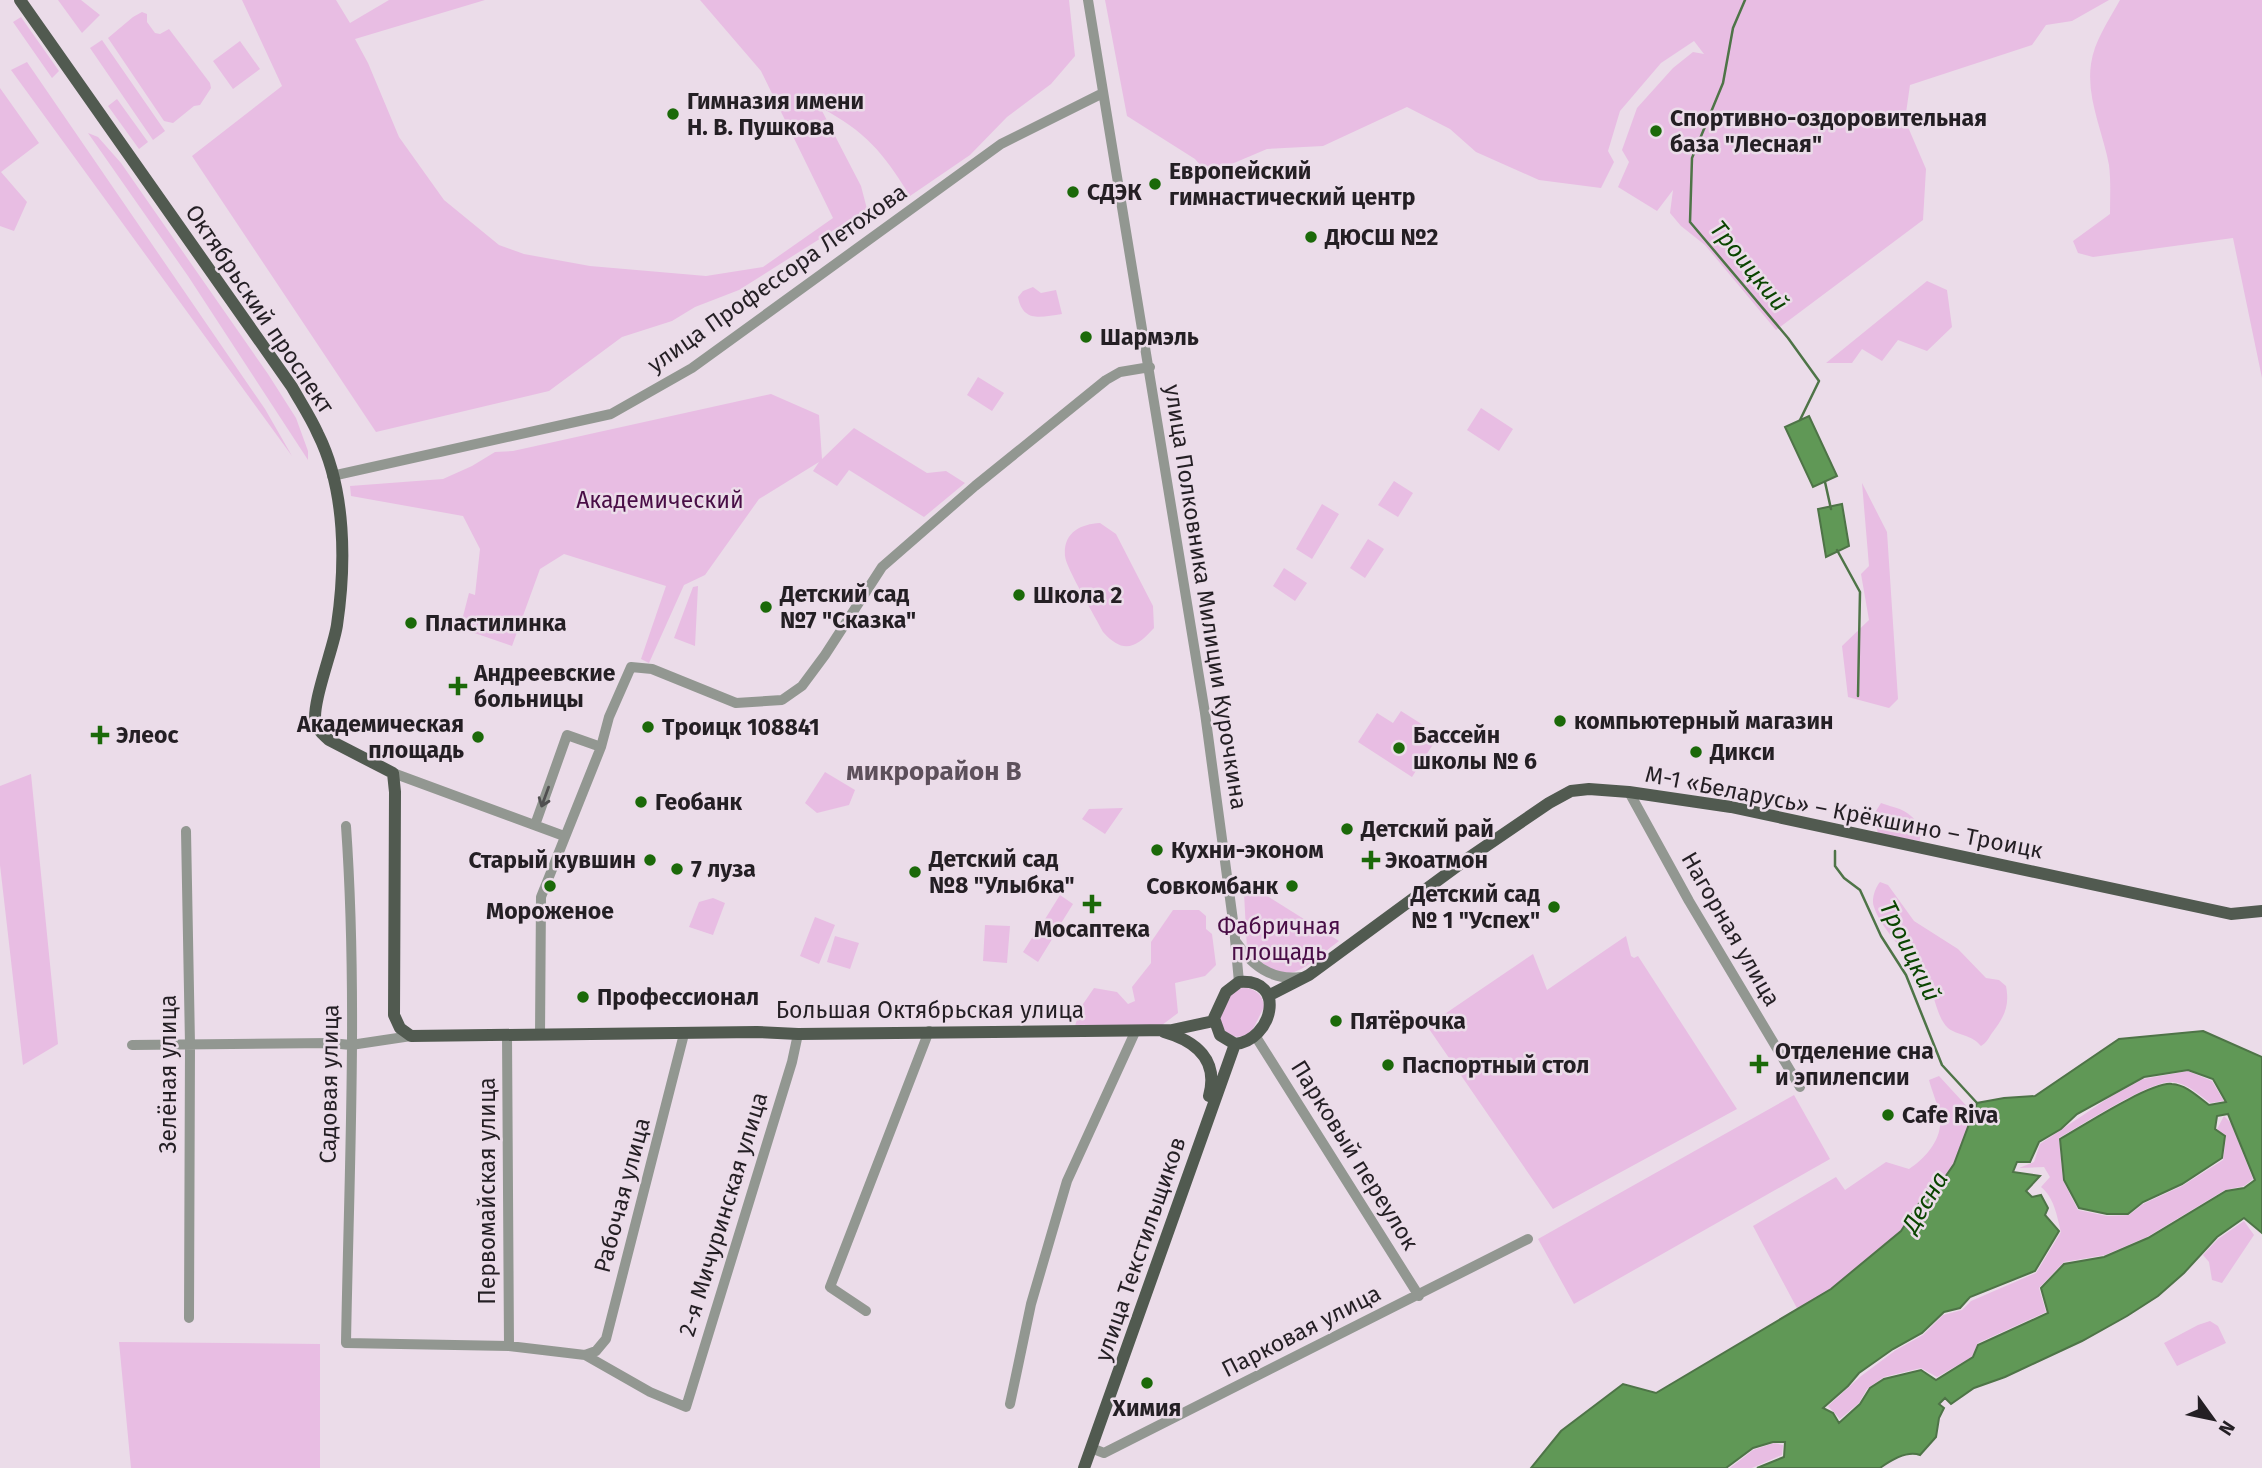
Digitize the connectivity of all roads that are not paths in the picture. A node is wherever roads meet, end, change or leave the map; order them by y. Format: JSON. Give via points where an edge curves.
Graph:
{"nodes":[{"id":1,"x":20,"y":0,"type":"edge"},
{"id":2,"x":1088,"y":0,"type":"edge"},
{"id":3,"x":1102,"y":93,"type":"junction"},
{"id":4,"x":1150,"y":367,"type":"junction"},
{"id":5,"x":332,"y":475,"type":"junction"},
{"id":6,"x":601,"y":747,"type":"junction"},
{"id":7,"x":393,"y":773,"type":"junction"},
{"id":8,"x":1629,"y":792,"type":"junction"},
{"id":9,"x":535,"y":825,"type":"junction"},
{"id":10,"x":346,"y":826,"type":"dead end"},
{"id":11,"x":186,"y":831,"type":"dead end"},
{"id":12,"x":565,"y":836,"type":"junction"},
{"id":13,"x":2262,"y":911,"type":"edge"},
{"id":14,"x":1235,"y":940,"type":"junction"},
{"id":15,"x":1309,"y":975,"type":"junction"},
{"id":16,"x":1239,"y":982,"type":"junction"},
{"id":17,"x":1268,"y":996,"type":"junction"},
{"id":18,"x":1214,"y":1021,"type":"junction"},
{"id":19,"x":1136,"y":1030,"type":"junction"},
{"id":20,"x":1157,"y":1030,"type":"junction"},
{"id":21,"x":929,"y":1031,"type":"junction"},
{"id":22,"x":684,"y":1034,"type":"junction"},
{"id":23,"x":799,"y":1034,"type":"junction"},
{"id":24,"x":507,"y":1035,"type":"junction"},
{"id":25,"x":540,"y":1035,"type":"junction"},
{"id":26,"x":411,"y":1036,"type":"junction"},
{"id":27,"x":1256,"y":1037,"type":"junction"},
{"id":28,"x":190,"y":1044,"type":"junction"},
{"id":29,"x":1235,"y":1044,"type":"junction"},
{"id":30,"x":132,"y":1045,"type":"dead end"},
{"id":31,"x":351,"y":1045,"type":"junction"},
{"id":32,"x":1800,"y":1087,"type":"dead end"},
{"id":33,"x":1204,"y":1130,"type":"junction"},
{"id":34,"x":1528,"y":1239,"type":"dead end"},
{"id":35,"x":1419,"y":1296,"type":"junction"},
{"id":36,"x":866,"y":1311,"type":"dead end"},
{"id":37,"x":189,"y":1318,"type":"dead end"},
{"id":38,"x":509,"y":1346,"type":"junction"},
{"id":39,"x":584,"y":1355,"type":"junction"},
{"id":40,"x":1010,"y":1404,"type":"dead end"},
{"id":41,"x":1091,"y":1448,"type":"junction"},
{"id":42,"x":1084,"y":1468,"type":"edge"}],
"edges":[{"from":1,"to":5,"type":"main road","name":"Октябрьский проспект","via":[[292,387],[319,436]]},
{"from":2,"to":3,"type":"street","name":"улица Полковника Милиции Курочкина"},
{"from":3,"to":4,"type":"street","name":"улица Полковника Милиции Курочкина"},
{"from":3,"to":5,"type":"street","name":"улица Профессора Летохова","via":[[1001,144],[692,368],[611,414]]},
{"from":4,"to":6,"type":"street","via":[[1120,372],[1106,380],[883,567],[825,656],[802,686],[782,700],[736,703],[652,669],[631,667]]},
{"from":4,"to":14,"type":"street","name":"улица Полковника Милиции Курочкина","via":[[1205,713]]},
{"from":5,"to":7,"type":"main road","name":"Октябрьский проспект","via":[[340,521],[341,579],[334,644],[314,716],[329,740]]},
{"from":6,"to":9,"type":"street","one_way":true,"via":[[567,735]]},
{"from":6,"to":12,"type":"street"},
{"from":7,"to":9,"type":"street"},
{"from":7,"to":26,"type":"main road","via":[[394,1015],[400,1028]]},
{"from":8,"to":13,"type":"main road","name":"М-1 «Беларусь» – Крёкшино – Троицк","via":[[1742,809],[2231,914]]},
{"from":8,"to":15,"type":"main road","name":"М-1 «Беларусь» – Крёкшино – Троицк","via":[[1589,789],[1559,797]]},
{"from":8,"to":32,"type":"street","name":"Нагорная улица"},
{"from":9,"to":12,"type":"street"},
{"from":10,"to":31,"type":"street","name":"Садовая улица"},
{"from":11,"to":28,"type":"street","name":"Зелёная улица"},
{"from":12,"to":25,"type":"street","via":[[541,897]]},
{"from":14,"to":15,"type":"street","via":[[1266,972],[1288,978]]},
{"from":14,"to":16,"type":"street","name":"улица Полковника Милиции Курочкина"},
{"from":15,"to":17,"type":"main road","name":"М-1 «Беларусь» – Крёкшино – Троицк"},
{"from":16,"to":17,"type":"main road","via":[[1252,982]]},
{"from":16,"to":18,"type":"main road","via":[[1226,992]]},
{"from":17,"to":27,"type":"main road","via":[[1270,1012]]},
{"from":18,"to":20,"type":"main road","name":"Большая Октябрьская улица"},
{"from":18,"to":29,"type":"main road","via":[[1220,1035]]},
{"from":19,"to":20,"type":"main road","name":"Большая Октябрьская улица"},
{"from":19,"to":21,"type":"main road","name":"Большая Октябрьская улица"},
{"from":19,"to":40,"type":"street","via":[[1067,1181],[1031,1304]]},
{"from":20,"to":33,"type":"main road","via":[[1192,1042],[1207,1061],[1212,1084],[1202,1119]]},
{"from":21,"to":23,"type":"main road","name":"Большая Октябрьская улица"},
{"from":21,"to":36,"type":"street","via":[[830,1287]]},
{"from":22,"to":23,"type":"main road","name":"Большая Октябрьская улица"},
{"from":22,"to":25,"type":"main road","name":"Большая Октябрьская улица"},
{"from":22,"to":39,"type":"street","name":"Рабочая улица","via":[[606,1339],[596,1351]]},
{"from":23,"to":39,"type":"street","name":"2-я Мичуринская улица","via":[[686,1407]]},
{"from":24,"to":25,"type":"main road","name":"Большая Октябрьская улица"},
{"from":24,"to":26,"type":"main road","name":"Большая Октябрьская улица"},
{"from":24,"to":38,"type":"street","name":"Первомайская улица"},
{"from":26,"to":31,"type":"street"},
{"from":27,"to":29,"type":"main road"},
{"from":27,"to":35,"type":"street","name":"Парковый переулок"},
{"from":28,"to":30,"type":"street"},
{"from":28,"to":31,"type":"street"},
{"from":28,"to":37,"type":"street","name":"Зелёная улица"},
{"from":29,"to":33,"type":"main road","name":"улица Текстильщиков"},
{"from":31,"to":38,"type":"street","name":"Садовая улица","via":[[346,1343]]},
{"from":33,"to":41,"type":"main road","name":"улица Текстильщиков"},
{"from":34,"to":35,"type":"street","name":"Парковая улица"},
{"from":35,"to":41,"type":"street","name":"Парковая улица","via":[[1104,1453]]},
{"from":38,"to":39,"type":"street"},
{"from":41,"to":42,"type":"main road","name":"улица Текстильщиков"}]}
